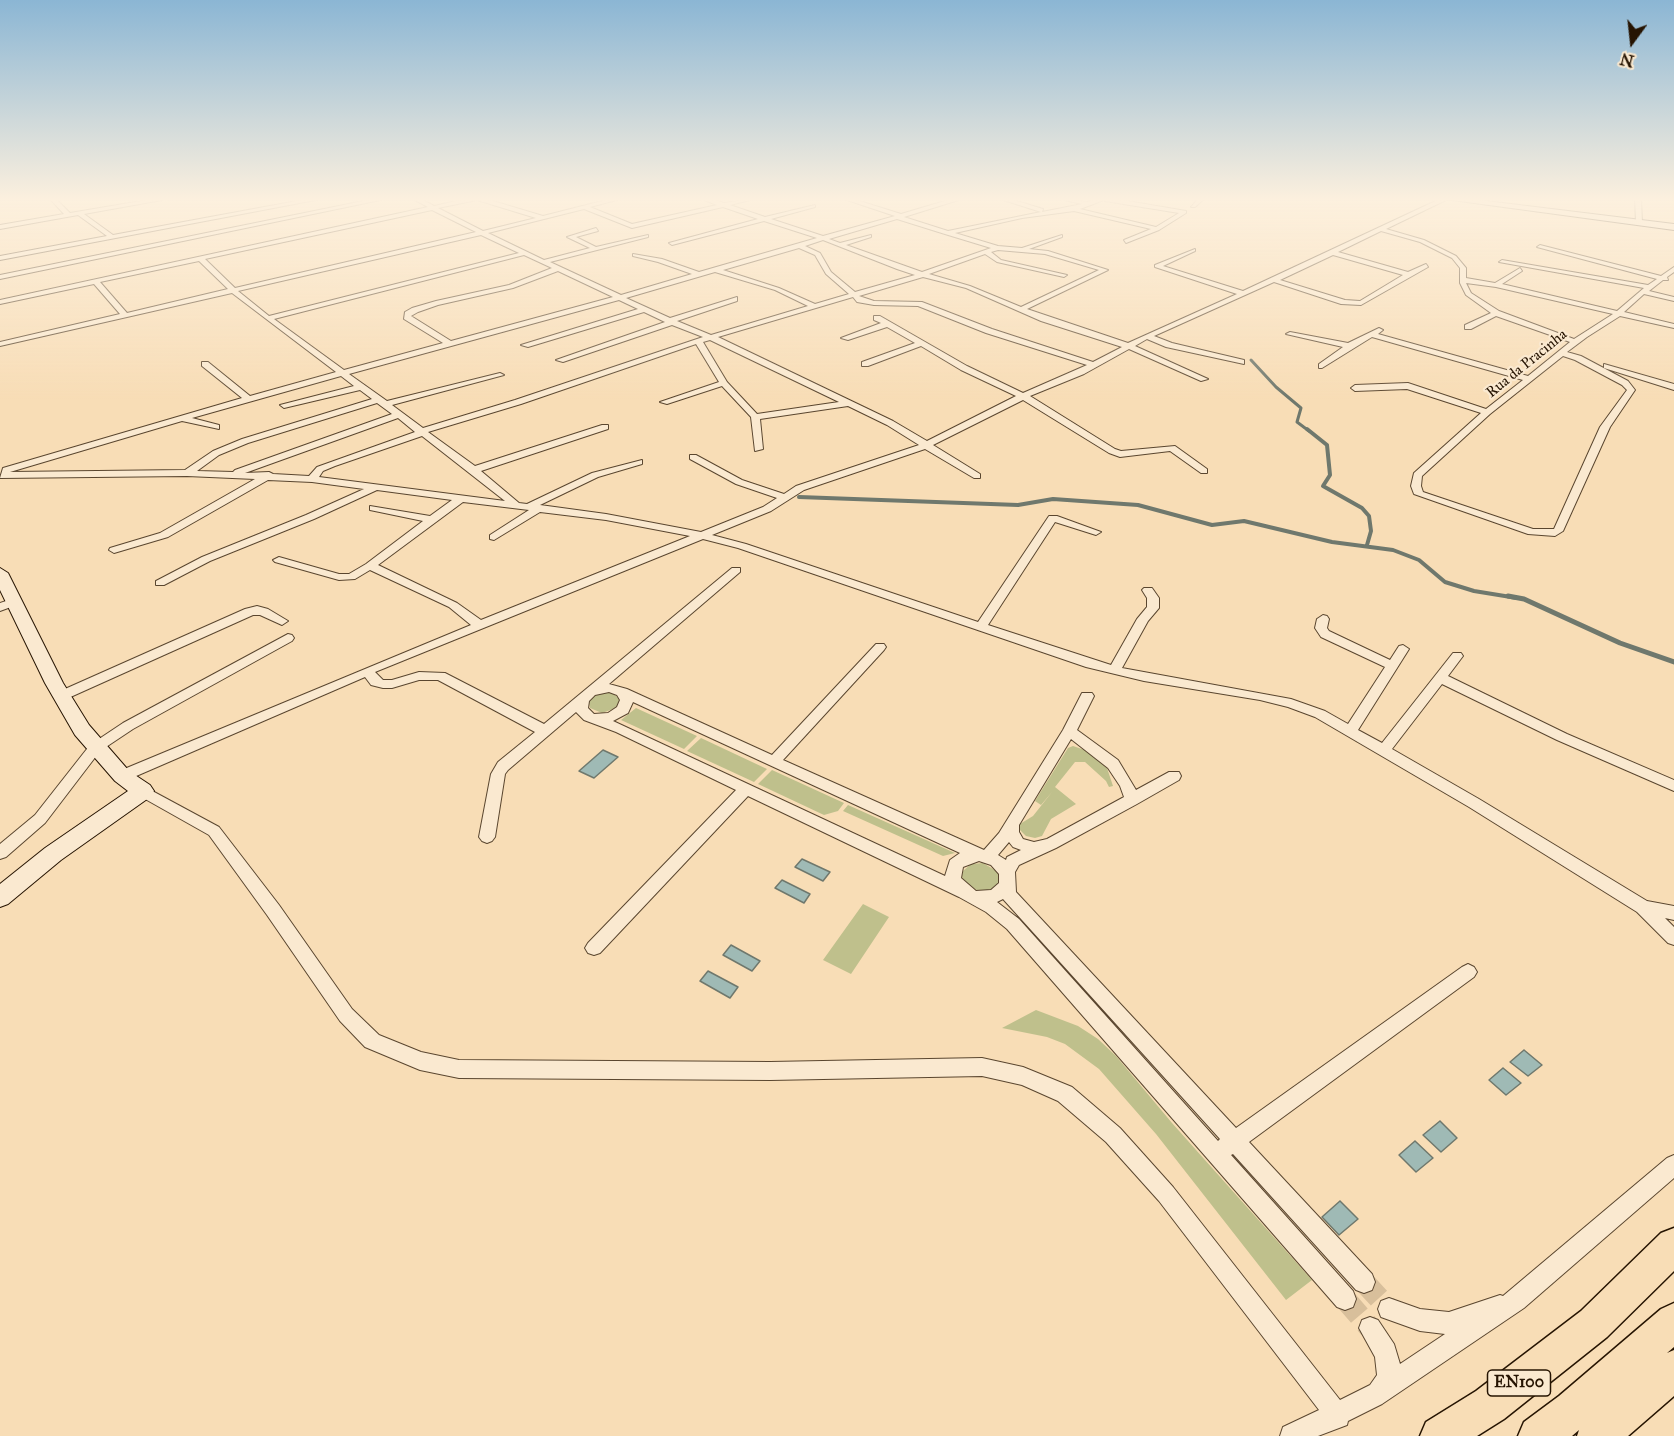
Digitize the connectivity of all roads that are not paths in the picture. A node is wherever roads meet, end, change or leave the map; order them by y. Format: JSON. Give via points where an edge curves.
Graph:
{"nodes":[{"id":1,"x":59,"y":265,"type":"edge"},
{"id":2,"x":167,"y":265,"type":"edge"},
{"id":3,"x":207,"y":265,"type":"edge"},
{"id":4,"x":342,"y":265,"type":"edge"},
{"id":5,"x":478,"y":265,"type":"edge"},
{"id":6,"x":552,"y":265,"type":"edge"},
{"id":7,"x":673,"y":265,"type":"edge"},
{"id":8,"x":727,"y":265,"type":"edge"},
{"id":9,"x":824,"y":265,"type":"edge"},
{"id":10,"x":891,"y":265,"type":"edge"},
{"id":11,"x":949,"y":265,"type":"edge"},
{"id":12,"x":1018,"y":265,"type":"edge"},
{"id":13,"x":1089,"y":265,"type":"edge"},
{"id":14,"x":1158,"y":265,"type":"edge"},
{"id":15,"x":1304,"y":265,"type":"edge"},
{"id":16,"x":1377,"y":265,"type":"edge"},
{"id":17,"x":1461,"y":265,"type":"edge"},
{"id":18,"x":1518,"y":265,"type":"edge"},
{"id":19,"x":1611,"y":265,"type":"edge"},
{"id":20,"x":1426,"y":266,"type":"dead end"},
{"id":21,"x":560,"y":268,"type":"junction"},
{"id":22,"x":713,"y":269,"type":"junction"},
{"id":23,"x":1674,"y":269,"type":"edge"},
{"id":24,"x":1520,"y":270,"type":"dead end"},
{"id":25,"x":697,"y":274,"type":"junction"},
{"id":26,"x":924,"y":274,"type":"junction"},
{"id":27,"x":1409,"y":274,"type":"junction"},
{"id":28,"x":1064,"y":275,"type":"dead end"},
{"id":29,"x":0,"y":277,"type":"edge"},
{"id":30,"x":1663,"y":278,"type":"junction"},
{"id":31,"x":95,"y":280,"type":"junction"},
{"id":32,"x":1274,"y":280,"type":"junction"},
{"id":33,"x":1463,"y":280,"type":"junction"},
{"id":34,"x":1674,"y":280,"type":"edge"},
{"id":35,"x":1496,"y":285,"type":"junction"},
{"id":36,"x":1645,"y":289,"type":"junction"},
{"id":37,"x":233,"y":290,"type":"junction"},
{"id":38,"x":1242,"y":293,"type":"junction"},
{"id":39,"x":855,"y":295,"type":"junction"},
{"id":40,"x":622,"y":297,"type":"junction"},
{"id":41,"x":1674,"y":298,"type":"edge"},
{"id":42,"x":734,"y":299,"type":"dead end"},
{"id":43,"x":0,"y":302,"type":"edge"},
{"id":44,"x":816,"y":307,"type":"junction"},
{"id":45,"x":646,"y":309,"type":"junction"},
{"id":46,"x":1020,"y":310,"type":"junction"},
{"id":47,"x":1496,"y":313,"type":"junction"},
{"id":48,"x":1618,"y":314,"type":"junction"},
{"id":49,"x":124,"y":315,"type":"junction"},
{"id":50,"x":268,"y":318,"type":"junction"},
{"id":51,"x":877,"y":318,"type":"dead end"},
{"id":52,"x":671,"y":321,"type":"junction"},
{"id":53,"x":887,"y":324,"type":"junction"},
{"id":54,"x":1674,"y":326,"type":"edge"},
{"id":55,"x":1468,"y":327,"type":"dead end"},
{"id":56,"x":1383,"y":328,"type":"dead end"},
{"id":57,"x":1290,"y":334,"type":"dead end"},
{"id":58,"x":1371,"y":334,"type":"junction"},
{"id":59,"x":1147,"y":336,"type":"junction"},
{"id":60,"x":712,"y":338,"type":"junction"},
{"id":61,"x":846,"y":338,"type":"dead end"},
{"id":62,"x":698,"y":341,"type":"junction"},
{"id":63,"x":1576,"y":342,"type":"junction"},
{"id":64,"x":448,"y":343,"type":"junction"},
{"id":65,"x":0,"y":344,"type":"edge"},
{"id":66,"x":920,"y":344,"type":"junction"},
{"id":67,"x":525,"y":345,"type":"dead end"},
{"id":68,"x":1128,"y":346,"type":"junction"},
{"id":69,"x":1349,"y":346,"type":"junction"},
{"id":70,"x":1562,"y":353,"type":"junction"},
{"id":71,"x":1578,"y":358,"type":"junction"},
{"id":72,"x":560,"y":360,"type":"dead end"},
{"id":73,"x":1241,"y":362,"type":"dead end"},
{"id":74,"x":206,"y":364,"type":"dead end"},
{"id":75,"x":865,"y":364,"type":"dead end"},
{"id":76,"x":1094,"y":365,"type":"junction"},
{"id":77,"x":1322,"y":366,"type":"dead end"},
{"id":78,"x":341,"y":373,"type":"junction"},
{"id":79,"x":500,"y":375,"type":"dead end"},
{"id":80,"x":1204,"y":379,"type":"dead end"},
{"id":81,"x":1530,"y":379,"type":"junction"},
{"id":82,"x":724,"y":383,"type":"junction"},
{"id":83,"x":360,"y":387,"type":"junction"},
{"id":84,"x":1355,"y":387,"type":"dead end"},
{"id":85,"x":1674,"y":387,"type":"edge"},
{"id":86,"x":1023,"y":396,"type":"junction"},
{"id":87,"x":248,"y":399,"type":"junction"},
{"id":88,"x":380,"y":402,"type":"junction"},
{"id":89,"x":664,"y":402,"type":"dead end"},
{"id":90,"x":850,"y":404,"type":"junction"},
{"id":91,"x":284,"y":405,"type":"dead end"},
{"id":92,"x":1487,"y":412,"type":"junction"},
{"id":93,"x":397,"y":415,"type":"junction"},
{"id":94,"x":755,"y":417,"type":"junction"},
{"id":95,"x":182,"y":418,"type":"junction"},
{"id":96,"x":605,"y":427,"type":"dead end"},
{"id":97,"x":216,"y":428,"type":"dead end"},
{"id":98,"x":420,"y":432,"type":"junction"},
{"id":99,"x":927,"y":445,"type":"junction"},
{"id":100,"x":758,"y":449,"type":"dead end"},
{"id":101,"x":693,"y":458,"type":"dead end"},
{"id":102,"x":639,"y":462,"type":"dead end"},
{"id":103,"x":474,"y":470,"type":"junction"},
{"id":104,"x":1204,"y":471,"type":"dead end"},
{"id":105,"x":0,"y":473,"type":"edge"},
{"id":106,"x":187,"y":473,"type":"junction"},
{"id":107,"x":235,"y":474,"type":"junction"},
{"id":108,"x":269,"y":475,"type":"junction"},
{"id":109,"x":977,"y":476,"type":"dead end"},
{"id":110,"x":312,"y":479,"type":"junction"},
{"id":111,"x":378,"y":486,"type":"junction"},
{"id":112,"x":784,"y":497,"type":"junction"},
{"id":113,"x":461,"y":498,"type":"junction"},
{"id":114,"x":516,"y":504,"type":"junction"},
{"id":115,"x":535,"y":507,"type":"junction"},
{"id":116,"x":374,"y":508,"type":"dead end"},
{"id":117,"x":432,"y":520,"type":"junction"},
{"id":118,"x":1096,"y":532,"type":"dead end"},
{"id":119,"x":700,"y":535,"type":"junction"},
{"id":120,"x":494,"y":537,"type":"dead end"},
{"id":121,"x":114,"y":550,"type":"dead end"},
{"id":122,"x":279,"y":560,"type":"dead end"},
{"id":123,"x":370,"y":566,"type":"junction"},
{"id":124,"x":736,"y":570,"type":"dead end"},
{"id":125,"x":0,"y":573,"type":"edge"},
{"id":126,"x":160,"y":582,"type":"dead end"},
{"id":127,"x":1148,"y":590,"type":"dead end"},
{"id":128,"x":7,"y":600,"type":"edge"},
{"id":129,"x":1323,"y":620,"type":"dead end"},
{"id":130,"x":282,"y":621,"type":"dead end"},
{"id":131,"x":479,"y":625,"type":"junction"},
{"id":132,"x":981,"y":627,"type":"junction"},
{"id":133,"x":288,"y":638,"type":"dead end"},
{"id":134,"x":880,"y":647,"type":"dead end"},
{"id":135,"x":1403,"y":649,"type":"dead end"},
{"id":136,"x":1457,"y":656,"type":"dead end"},
{"id":137,"x":1392,"y":666,"type":"junction"},
{"id":138,"x":367,"y":670,"type":"junction"},
{"id":139,"x":1114,"y":670,"type":"junction"},
{"id":140,"x":615,"y":673,"type":"junction"},
{"id":141,"x":1441,"y":678,"type":"junction"},
{"id":142,"x":619,"y":690,"type":"junction"},
{"id":143,"x":61,"y":696,"type":"junction"},
{"id":144,"x":586,"y":696,"type":"junction"},
{"id":145,"x":1087,"y":696,"type":"dead end"},
{"id":146,"x":592,"y":717,"type":"junction"},
{"id":147,"x":560,"y":718,"type":"junction"},
{"id":148,"x":545,"y":731,"type":"junction"},
{"id":149,"x":1069,"y":731,"type":"junction"},
{"id":150,"x":1350,"y":731,"type":"junction"},
{"id":151,"x":95,"y":748,"type":"junction"},
{"id":152,"x":1384,"y":750,"type":"junction"},
{"id":153,"x":774,"y":761,"type":"junction"},
{"id":154,"x":122,"y":776,"type":"junction"},
{"id":155,"x":1174,"y":776,"type":"dead end"},
{"id":156,"x":1674,"y":786,"type":"edge"},
{"id":157,"x":746,"y":789,"type":"junction"},
{"id":158,"x":143,"y":791,"type":"junction"},
{"id":159,"x":1132,"y":800,"type":"junction"},
{"id":160,"x":1012,"y":823,"type":"junction"},
{"id":161,"x":487,"y":837,"type":"dead end"},
{"id":162,"x":1051,"y":844,"type":"junction"},
{"id":163,"x":0,"y":854,"type":"edge"},
{"id":164,"x":983,"y":856,"type":"junction"},
{"id":165,"x":1006,"y":879,"type":"junction"},
{"id":166,"x":966,"y":894,"type":"junction"},
{"id":167,"x":0,"y":897,"type":"edge"},
{"id":168,"x":1643,"y":907,"type":"junction"},
{"id":169,"x":1674,"y":913,"type":"edge"},
{"id":170,"x":1674,"y":938,"type":"edge"},
{"id":171,"x":594,"y":948,"type":"dead end"},
{"id":172,"x":1468,"y":972,"type":"dead end"},
{"id":173,"x":1233,"y":1140,"type":"junction"},
{"id":174,"x":1216,"y":1154,"type":"junction"},
{"id":175,"x":1674,"y":1165,"type":"edge"},
{"id":176,"x":1674,"y":1246,"type":"edge"},
{"id":177,"x":1364,"y":1282,"type":"tunnel mouth"},
{"id":178,"x":1346,"y":1299,"type":"tunnel mouth"},
{"id":179,"x":1516,"y":1300,"type":"junction"},
{"id":180,"x":1389,"y":1309,"type":"tunnel mouth"},
{"id":181,"x":1674,"y":1322,"type":"edge"},
{"id":182,"x":1370,"y":1328,"type":"tunnel mouth"},
{"id":183,"x":1674,"y":1370,"type":"edge"},
{"id":184,"x":1374,"y":1396,"type":"junction"},
{"id":185,"x":1338,"y":1416,"type":"junction"},
{"id":186,"x":1293,"y":1436,"type":"edge"},
{"id":187,"x":1440,"y":1436,"type":"edge"},
{"id":188,"x":1538,"y":1436,"type":"edge"},
{"id":189,"x":1597,"y":1436,"type":"edge"}],
"edges":[{"from":1,"to":29,"type":"street"},
{"from":2,"to":31,"type":"street"},
{"from":3,"to":37,"type":"street"},
{"from":4,"to":37,"type":"street"},
{"from":5,"to":50,"type":"street"},
{"from":6,"to":21,"type":"street"},
{"from":7,"to":25,"type":"street"},
{"from":8,"to":22,"type":"street"},
{"from":9,"to":39,"type":"street"},
{"from":10,"to":26,"type":"street"},
{"from":11,"to":26,"type":"street"},
{"from":12,"to":28,"type":"street"},
{"from":13,"to":46,"type":"street","via":[[1105,270]]},
{"from":14,"to":38,"type":"street"},
{"from":15,"to":32,"type":"street"},
{"from":16,"to":27,"type":"street"},
{"from":17,"to":33,"type":"street"},
{"from":18,"to":36,"type":"street"},
{"from":19,"to":30,"type":"street"},
{"from":20,"to":27,"type":"street"},
{"from":21,"to":40,"type":"street"},
{"from":21,"to":64,"type":"street","via":[[511,287],[408,314],[418,325]]},
{"from":22,"to":25,"type":"street"},
{"from":22,"to":44,"type":"street","via":[[771,287]]},
{"from":23,"to":30,"type":"street","name":"Rua da Pracinha"},
{"from":24,"to":35,"type":"street"},
{"from":25,"to":40,"type":"street"},
{"from":26,"to":39,"type":"street"},
{"from":26,"to":46,"type":"street","via":[[968,287]]},
{"from":27,"to":32,"type":"street","via":[[1360,303]]},
{"from":30,"to":34,"type":"street"},
{"from":30,"to":36,"type":"street","name":"Rua da Pracinha"},
{"from":31,"to":43,"type":"street"},
{"from":31,"to":49,"type":"street"},
{"from":32,"to":38,"type":"street"},
{"from":33,"to":35,"type":"street"},
{"from":33,"to":47,"type":"street","via":[[1468,294]]},
{"from":35,"to":48,"type":"street"},
{"from":36,"to":41,"type":"street"},
{"from":36,"to":48,"type":"street","name":"Rua da Pracinha"},
{"from":37,"to":49,"type":"street"},
{"from":37,"to":50,"type":"street"},
{"from":38,"to":59,"type":"street"},
{"from":39,"to":44,"type":"street"},
{"from":39,"to":76,"type":"street","via":[[867,302],[919,304],[989,332]]},
{"from":40,"to":45,"type":"street"},
{"from":40,"to":64,"type":"street"},
{"from":42,"to":52,"type":"street"},
{"from":44,"to":60,"type":"street"},
{"from":45,"to":52,"type":"street"},
{"from":45,"to":67,"type":"street"},
{"from":46,"to":68,"type":"street"},
{"from":47,"to":55,"type":"street"},
{"from":47,"to":63,"type":"street"},
{"from":48,"to":54,"type":"street"},
{"from":48,"to":63,"type":"street","name":"Rua da Pracinha"},
{"from":49,"to":65,"type":"street"},
{"from":50,"to":78,"type":"street"},
{"from":51,"to":53,"type":"street"},
{"from":52,"to":60,"type":"street"},
{"from":52,"to":72,"type":"street"},
{"from":53,"to":61,"type":"street"},
{"from":53,"to":66,"type":"street"},
{"from":56,"to":58,"type":"street"},
{"from":57,"to":69,"type":"street"},
{"from":58,"to":69,"type":"street"},
{"from":58,"to":81,"type":"street"},
{"from":59,"to":68,"type":"street"},
{"from":59,"to":73,"type":"street"},
{"from":60,"to":62,"type":"street"},
{"from":60,"to":90,"type":"street"},
{"from":62,"to":82,"type":"street"},
{"from":62,"to":98,"type":"street"},
{"from":63,"to":70,"type":"street","name":"Rua da Pracinha"},
{"from":64,"to":78,"type":"street"},
{"from":66,"to":75,"type":"street"},
{"from":66,"to":86,"type":"street"},
{"from":68,"to":76,"type":"street"},
{"from":68,"to":80,"type":"street"},
{"from":69,"to":77,"type":"street"},
{"from":70,"to":71,"type":"street"},
{"from":70,"to":81,"type":"street","name":"Rua da Pracinha"},
{"from":71,"to":85,"type":"street"},
{"from":71,"to":92,"type":"street","name":"Rua da Pracinha","via":[[1631,390],[1605,427],[1558,531],[1533,532],[1419,494],[1417,475]]},
{"from":74,"to":87,"type":"street"},
{"from":76,"to":86,"type":"street"},
{"from":78,"to":83,"type":"street"},
{"from":78,"to":87,"type":"street"},
{"from":79,"to":88,"type":"street"},
{"from":81,"to":92,"type":"street","name":"Rua da Pracinha"},
{"from":82,"to":89,"type":"street"},
{"from":82,"to":94,"type":"street"},
{"from":83,"to":88,"type":"street"},
{"from":83,"to":91,"type":"street"},
{"from":84,"to":92,"type":"street","via":[[1408,386]]},
{"from":86,"to":99,"type":"street"},
{"from":86,"to":104,"type":"street","via":[[1116,453],[1172,448]]},
{"from":87,"to":95,"type":"street"},
{"from":88,"to":93,"type":"street"},
{"from":88,"to":106,"type":"street","via":[[237,444]]},
{"from":90,"to":94,"type":"street"},
{"from":90,"to":99,"type":"street"},
{"from":93,"to":98,"type":"street"},
{"from":93,"to":107,"type":"street"},
{"from":94,"to":100,"type":"street"},
{"from":95,"to":97,"type":"street"},
{"from":95,"to":105,"type":"street"},
{"from":96,"to":103,"type":"street"},
{"from":98,"to":103,"type":"street"},
{"from":98,"to":110,"type":"street","via":[[320,469]]},
{"from":99,"to":109,"type":"street"},
{"from":99,"to":112,"type":"street","via":[[818,481]]},
{"from":101,"to":112,"type":"street","via":[[739,482]]},
{"from":102,"to":115,"type":"street","via":[[595,475]]},
{"from":103,"to":114,"type":"street"},
{"from":105,"to":106,"type":"street"},
{"from":106,"to":107,"type":"street"},
{"from":107,"to":108,"type":"street"},
{"from":108,"to":110,"type":"street"},
{"from":108,"to":121,"type":"street","via":[[164,535]]},
{"from":110,"to":111,"type":"street"},
{"from":111,"to":113,"type":"street"},
{"from":111,"to":126,"type":"street"},
{"from":112,"to":119,"type":"street","via":[[767,509]]},
{"from":113,"to":114,"type":"street"},
{"from":113,"to":117,"type":"street"},
{"from":114,"to":115,"type":"street"},
{"from":115,"to":119,"type":"street"},
{"from":115,"to":120,"type":"street"},
{"from":116,"to":117,"type":"street"},
{"from":117,"to":123,"type":"street"},
{"from":118,"to":132,"type":"street","via":[[1053,518]]},
{"from":119,"to":131,"type":"street"},
{"from":119,"to":132,"type":"street"},
{"from":122,"to":123,"type":"street","via":[[344,578]]},
{"from":123,"to":131,"type":"street","via":[[453,605]]},
{"from":124,"to":140,"type":"street"},
{"from":125,"to":128,"type":"main road"},
{"from":127,"to":139,"type":"street","via":[[1153,608]]},
{"from":128,"to":143,"type":"main road"},
{"from":129,"to":137,"type":"street","via":[[1321,628],[1325,634]]},
{"from":130,"to":143,"type":"street","via":[[264,612],[249,612]]},
{"from":131,"to":138,"type":"street"},
{"from":132,"to":139,"type":"street"},
{"from":133,"to":151,"type":"street"},
{"from":134,"to":153,"type":"street"},
{"from":135,"to":137,"type":"street"},
{"from":136,"to":141,"type":"street"},
{"from":137,"to":150,"type":"street"},
{"from":138,"to":148,"type":"street","via":[[375,682],[383,684],[440,676]]},
{"from":138,"to":154,"type":"street"},
{"from":139,"to":150,"type":"street","via":[[1291,703]]},
{"from":140,"to":142,"type":"street","via":[[611,685]]},
{"from":140,"to":144,"type":"street"},
{"from":141,"to":152,"type":"street"},
{"from":141,"to":156,"type":"street"},
{"from":142,"to":144,"type":"street","via":[[604,688]]},
{"from":142,"to":146,"type":"street","via":[[627,700],[623,710],[611,717]]},
{"from":142,"to":153,"type":"street"},
{"from":143,"to":151,"type":"main road"},
{"from":144,"to":146,"type":"street","via":[[581,709]]},
{"from":144,"to":147,"type":"street"},
{"from":145,"to":149,"type":"street"},
{"from":146,"to":147,"type":"street"},
{"from":146,"to":157,"type":"street"},
{"from":147,"to":148,"type":"street"},
{"from":148,"to":161,"type":"street","via":[[498,774]]},
{"from":149,"to":159,"type":"street","via":[[1113,764]]},
{"from":149,"to":160,"type":"street"},
{"from":150,"to":152,"type":"street"},
{"from":151,"to":154,"type":"main road"},
{"from":151,"to":163,"type":"street","via":[[40,819]]},
{"from":152,"to":168,"type":"street"},
{"from":153,"to":164,"type":"street"},
{"from":154,"to":158,"type":"main road"},
{"from":155,"to":159,"type":"street"},
{"from":157,"to":166,"type":"street"},
{"from":157,"to":171,"type":"street"},
{"from":158,"to":167,"type":"main road"},
{"from":158,"to":185,"type":"street","via":[[214,831],[346,1015],[372,1041],[420,1061],[459,1070],[982,1067],[1023,1076],[1065,1094],[1113,1135],[1166,1194]]},
{"from":159,"to":162,"type":"street"},
{"from":160,"to":162,"type":"street","via":[[1011,833],[1018,843],[1034,848]]},
{"from":160,"to":164,"type":"street","via":[[995,850]]},
{"from":162,"to":165,"type":"street","via":[[1013,861]]},
{"from":164,"to":165,"type":"street","via":[[1002,866]]},
{"from":164,"to":166,"type":"street","via":[[962,859],[953,871],[953,878]]},
{"from":165,"to":166,"type":"street","via":[[995,896],[978,898]]},
{"from":165,"to":173,"type":"street","via":[[1008,894]]},
{"from":166,"to":174,"type":"street","via":[[992,907],[1013,924]]},
{"from":168,"to":169,"type":"street"},
{"from":168,"to":170,"type":"street"},
{"from":172,"to":173,"type":"street"},
{"from":173,"to":174,"type":"street"},
{"from":173,"to":177,"type":"street"},
{"from":174,"to":178,"type":"street"},
{"from":175,"to":179,"type":"street"},
{"from":176,"to":187,"type":"main road","number":"EN100","via":[[1594,1324],[1490,1405]]},
{"from":179,"to":180,"type":"street","via":[[1449,1323],[1420,1320]]},
{"from":179,"to":184,"type":"street"},
{"from":181,"to":188,"type":"main road","number":"EN100"},
{"from":182,"to":184,"type":"street","via":[[1386,1352],[1389,1365],[1388,1380]]},
{"from":183,"to":189,"type":"main road"},
{"from":184,"to":185,"type":"street"},
{"from":185,"to":186,"type":"street"}]}
